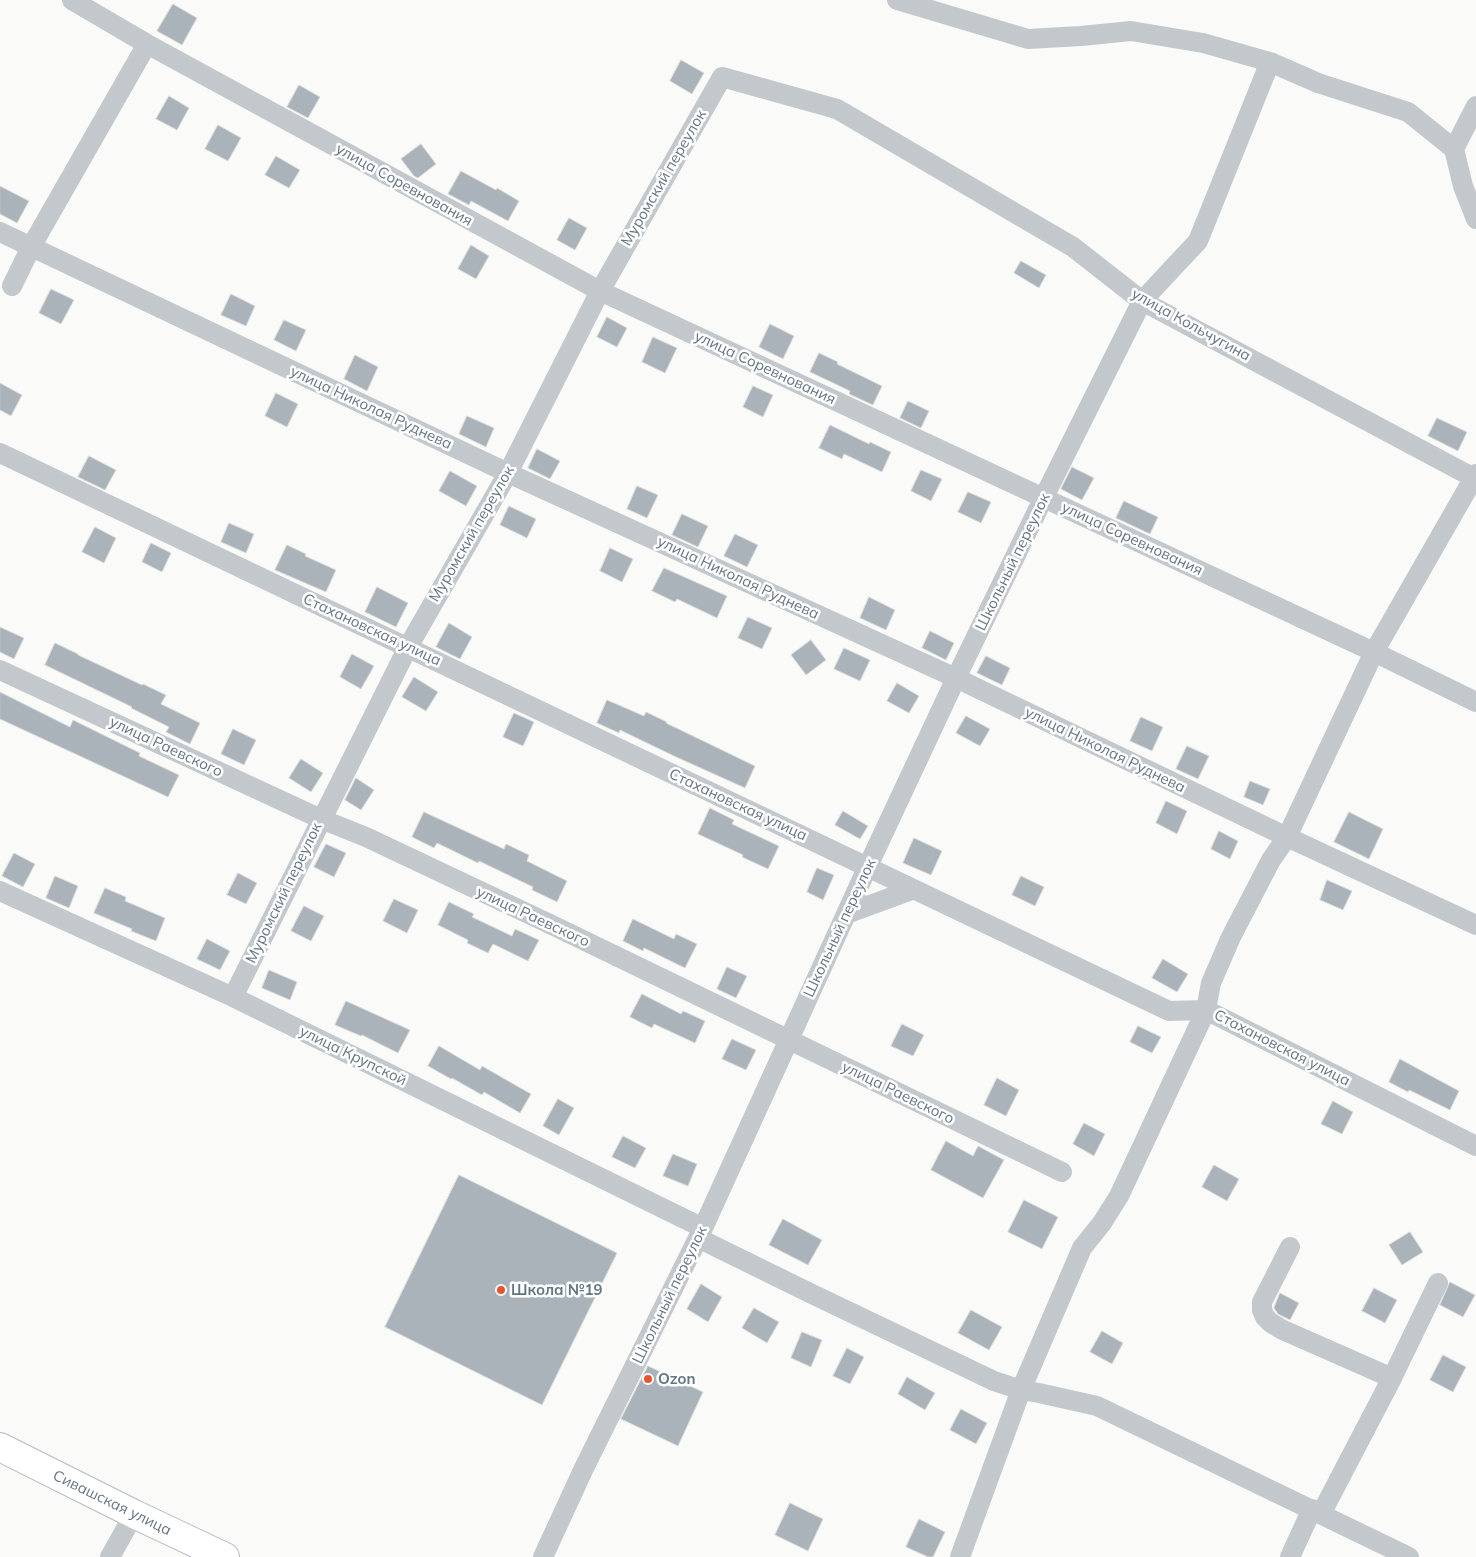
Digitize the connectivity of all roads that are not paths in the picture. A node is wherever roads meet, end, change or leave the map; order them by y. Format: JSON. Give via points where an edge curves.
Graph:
{"nodes":[{"id":1,"x":72,"y":0,"type":"edge"},
{"id":2,"x":897,"y":0,"type":"edge"},
{"id":3,"x":147,"y":44,"type":"junction"},
{"id":4,"x":1270,"y":62,"type":"junction"},
{"id":5,"x":722,"y":77,"type":"joint"},
{"id":6,"x":1476,"y":106,"type":"edge"},
{"id":7,"x":1454,"y":149,"type":"junction"},
{"id":8,"x":1476,"y":220,"type":"edge"},
{"id":9,"x":0,"y":232,"type":"edge"},
{"id":10,"x":31,"y":247,"type":"junction"},
{"id":11,"x":12,"y":286,"type":"dead end"},
{"id":12,"x":600,"y":291,"type":"junction"},
{"id":13,"x":1142,"y":301,"type":"junction"},
{"id":14,"x":0,"y":453,"type":"edge"},
{"id":15,"x":508,"y":473,"type":"junction"},
{"id":16,"x":1475,"y":477,"type":"edge"},
{"id":17,"x":1044,"y":497,"type":"junction"},
{"id":18,"x":408,"y":647,"type":"junction"},
{"id":19,"x":1374,"y":652,"type":"junction"},
{"id":20,"x":0,"y":670,"type":"edge"},
{"id":21,"x":956,"y":678,"type":"junction"},
{"id":22,"x":1476,"y":702,"type":"edge"},
{"id":23,"x":321,"y":819,"type":"junction"},
{"id":24,"x":1286,"y":837,"type":"junction"},
{"id":25,"x":868,"y":866,"type":"junction"},
{"id":26,"x":914,"y":888,"type":"junction"},
{"id":27,"x":0,"y":891,"type":"edge"},
{"id":28,"x":846,"y":914,"type":"junction"},
{"id":29,"x":1476,"y":925,"type":"edge"},
{"id":30,"x":232,"y":997,"type":"junction"},
{"id":31,"x":1206,"y":1010,"type":"junction"},
{"id":32,"x":789,"y":1040,"type":"junction"},
{"id":33,"x":1476,"y":1146,"type":"edge"},
{"id":34,"x":1062,"y":1172,"type":"dead end"},
{"id":35,"x":701,"y":1233,"type":"junction"},
{"id":36,"x":1290,"y":1247,"type":"dead end"},
{"id":37,"x":1438,"y":1283,"type":"dead end"},
{"id":38,"x":1392,"y":1378,"type":"junction"},
{"id":39,"x":1021,"y":1390,"type":"junction"},
{"id":40,"x":0,"y":1447,"type":"edge"},
{"id":41,"x":1316,"y":1511,"type":"junction"},
{"id":42,"x":134,"y":1514,"type":"junction"},
{"id":43,"x":110,"y":1557,"type":"edge"},
{"id":44,"x":225,"y":1557,"type":"edge"},
{"id":45,"x":543,"y":1557,"type":"edge"},
{"id":46,"x":960,"y":1557,"type":"edge"},
{"id":47,"x":1290,"y":1557,"type":"edge"},
{"id":48,"x":1410,"y":1557,"type":"edge"}],
"edges":[{"from":1,"to":3,"type":"street","name":"улица Соревнования"},
{"from":2,"to":4,"type":"street","via":[[1028,39],[1131,31],[1203,43]]},
{"from":3,"to":10,"type":"street"},
{"from":3,"to":12,"type":"street","name":"улица Соревнования"},
{"from":4,"to":7,"type":"street","via":[[1318,83],[1408,112]]},
{"from":4,"to":13,"type":"street","name":"Школьный переулок","via":[[1198,241]]},
{"from":5,"to":12,"type":"street","name":"Муромский переулок"},
{"from":5,"to":13,"type":"street","name":"улица Кольчугина","via":[[837,109],[1073,248]]},
{"from":6,"to":7,"type":"street"},
{"from":7,"to":8,"type":"street"},
{"from":9,"to":10,"type":"street","name":"улица Николая Руднева"},
{"from":10,"to":11,"type":"street"},
{"from":10,"to":15,"type":"street","name":"улица Николая Руднева"},
{"from":12,"to":15,"type":"street","name":"Муромский переулок"},
{"from":12,"to":17,"type":"street","name":"улица Соревнования"},
{"from":13,"to":16,"type":"street","name":"улица Кольчугина"},
{"from":13,"to":17,"type":"street","name":"Школьный переулок"},
{"from":14,"to":18,"type":"street","name":"Стахановская улица"},
{"from":15,"to":18,"type":"street","name":"Муромский переулок"},
{"from":15,"to":21,"type":"street","name":"улица Николая Руднева"},
{"from":16,"to":19,"type":"street"},
{"from":17,"to":19,"type":"street","name":"улица Соревнования"},
{"from":17,"to":21,"type":"street","name":"Школьный переулок"},
{"from":18,"to":23,"type":"street","name":"Муромский переулок"},
{"from":18,"to":25,"type":"street","name":"Стахановская улица"},
{"from":19,"to":22,"type":"street","name":"улица Соревнования"},
{"from":19,"to":24,"type":"street"},
{"from":20,"to":23,"type":"street","name":"улица Раевского"},
{"from":21,"to":24,"type":"street","name":"улица Николая Руднева"},
{"from":21,"to":25,"type":"street","name":"Школьный переулок"},
{"from":23,"to":30,"type":"street","name":"Муромский переулок"},
{"from":23,"to":32,"type":"street","name":"улица Раевского","via":[[366,837]]},
{"from":24,"to":29,"type":"street","name":"улица Николая Руднева"},
{"from":24,"to":31,"type":"street","via":[[1231,937],[1211,983]]},
{"from":25,"to":26,"type":"street","name":"Стахановская улица"},
{"from":25,"to":28,"type":"street","name":"Школьный переулок"},
{"from":26,"to":28,"type":"street"},
{"from":26,"to":31,"type":"street","name":"Стахановская улица","via":[[1169,1011]]},
{"from":27,"to":30,"type":"street","name":"улица Крупской"},
{"from":28,"to":32,"type":"street","name":"Школьный переулок"},
{"from":30,"to":35,"type":"street","name":"улица Крупской"},
{"from":31,"to":33,"type":"street","name":"Стахановская улица"},
{"from":31,"to":39,"type":"street","via":[[1120,1196],[1082,1248]]},
{"from":32,"to":34,"type":"street","name":"улица Раевского"},
{"from":32,"to":35,"type":"street","name":"Школьный переулок"},
{"from":35,"to":39,"type":"street","name":"улица Крупской","via":[[812,1294]]},
{"from":35,"to":45,"type":"street","name":"Школьный переулок"},
{"from":36,"to":38,"type":"street","via":[[1262,1302],[1265,1317],[1283,1330]]},
{"from":37,"to":38,"type":"street"},
{"from":38,"to":41,"type":"street"},
{"from":39,"to":41,"type":"street","name":"улица Крупской","via":[[1097,1406]]},
{"from":39,"to":46,"type":"street"},
{"from":40,"to":42,"type":"street","name":"Сивашская улица"},
{"from":41,"to":47,"type":"street"},
{"from":41,"to":48,"type":"street","name":"улица Крупской"},
{"from":42,"to":43,"type":"street"},
{"from":42,"to":44,"type":"street","name":"Сивашская улица"}]}
